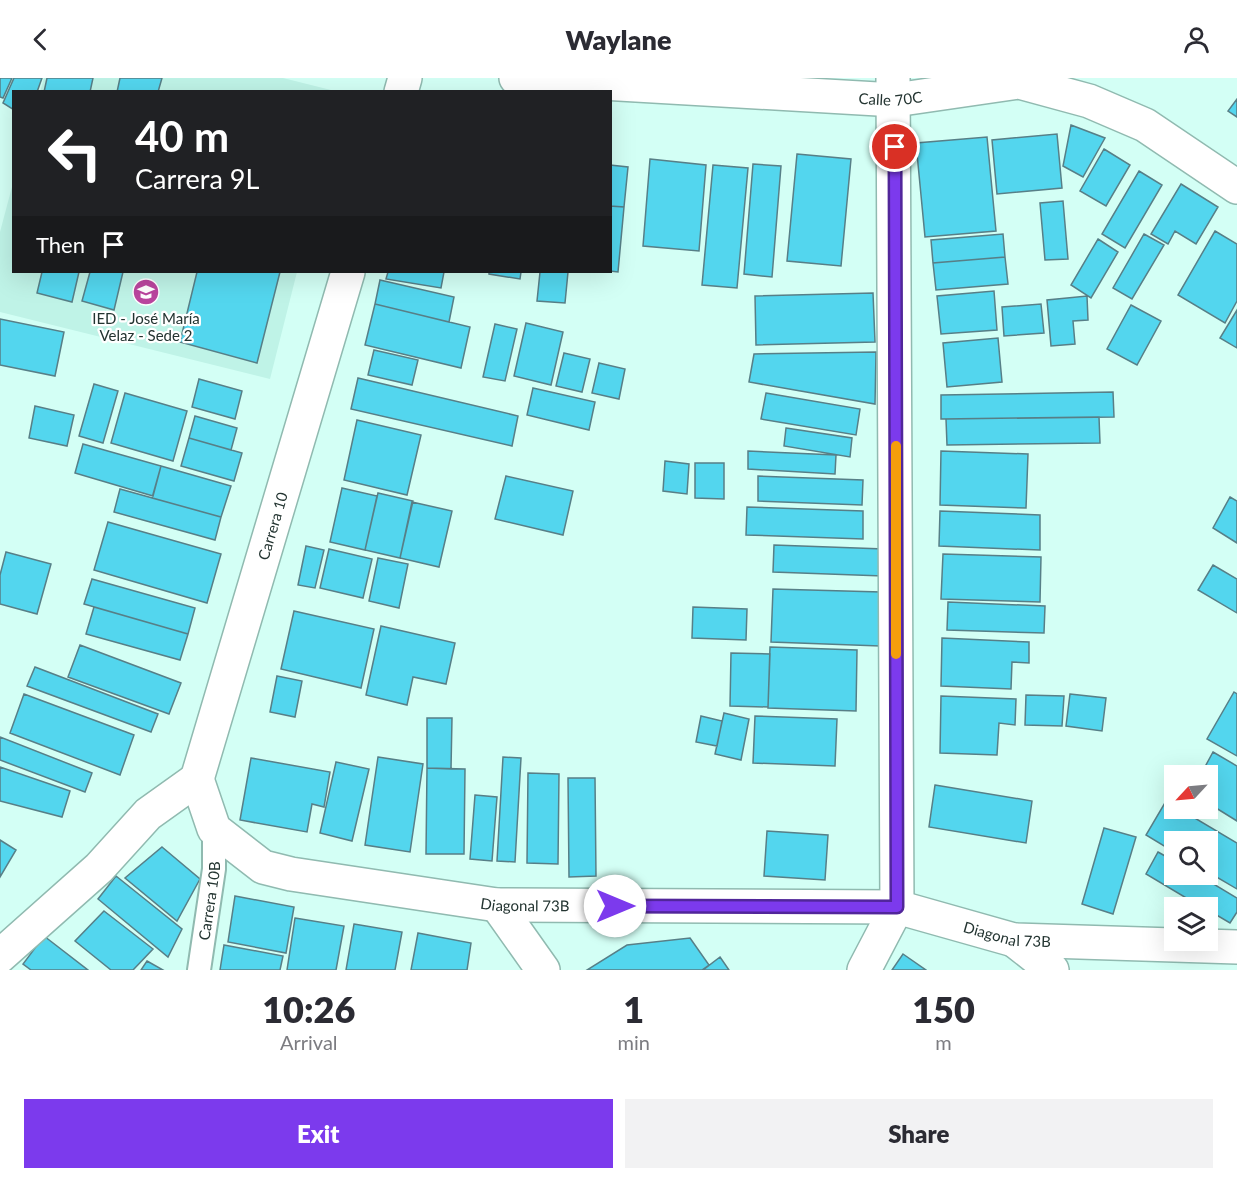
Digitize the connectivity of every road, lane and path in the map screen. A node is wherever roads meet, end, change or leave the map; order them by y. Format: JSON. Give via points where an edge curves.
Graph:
{"nodes":[{"id":1,"x":516,"y":78,"type":"edge"},
{"id":2,"x":894,"y":89,"type":"edge"},
{"id":3,"x":1237,"y":187,"type":"edge"},
{"id":4,"x":348,"y":273,"type":"edge"},
{"id":5,"x":197,"y":779,"type":"junction"},
{"id":6,"x":214,"y":829,"type":"junction"},
{"id":7,"x":497,"y":905,"type":"junction"},
{"id":8,"x":897,"y":907,"type":"junction"},
{"id":9,"x":1014,"y":940,"type":"junction"},
{"id":10,"x":1237,"y":947,"type":"edge"},
{"id":11,"x":0,"y":956,"type":"edge"},
{"id":12,"x":1237,"y":958,"type":"edge"},
{"id":13,"x":199,"y":970,"type":"edge"},
{"id":14,"x":543,"y":970,"type":"edge"},
{"id":15,"x":864,"y":970,"type":"edge"},
{"id":16,"x":1052,"y":970,"type":"edge"},
{"id":17,"x":1231,"y":970,"type":"edge"}],
"edges":[{"from":1,"to":2,"type":"street","name":"Calle 70C"},
{"from":2,"to":3,"type":"street","name":"Calle 70C","via":[[1019,82],[1089,101],[1145,125]]},
{"from":2,"to":8,"type":"street"},
{"from":4,"to":5,"type":"street","name":"Carrera 10"},
{"from":5,"to":6,"type":"street"},
{"from":5,"to":11,"type":"street","via":[[148,814],[99,868]]},
{"from":6,"to":7,"type":"street","name":"Diagonal 73B","via":[[263,867]]},
{"from":6,"to":13,"type":"lane","name":"Carrera 10B","via":[[214,869]]},
{"from":7,"to":8,"type":"street","name":"Diagonal 73B"},
{"from":7,"to":14,"type":"street"},
{"from":8,"to":9,"type":"street","name":"Diagonal 73B"},
{"from":8,"to":15,"type":"street"},
{"from":9,"to":10,"type":"street","name":"Diagonal 73B"},
{"from":9,"to":16,"type":"street"},
{"from":12,"to":17,"type":"street"}]}
